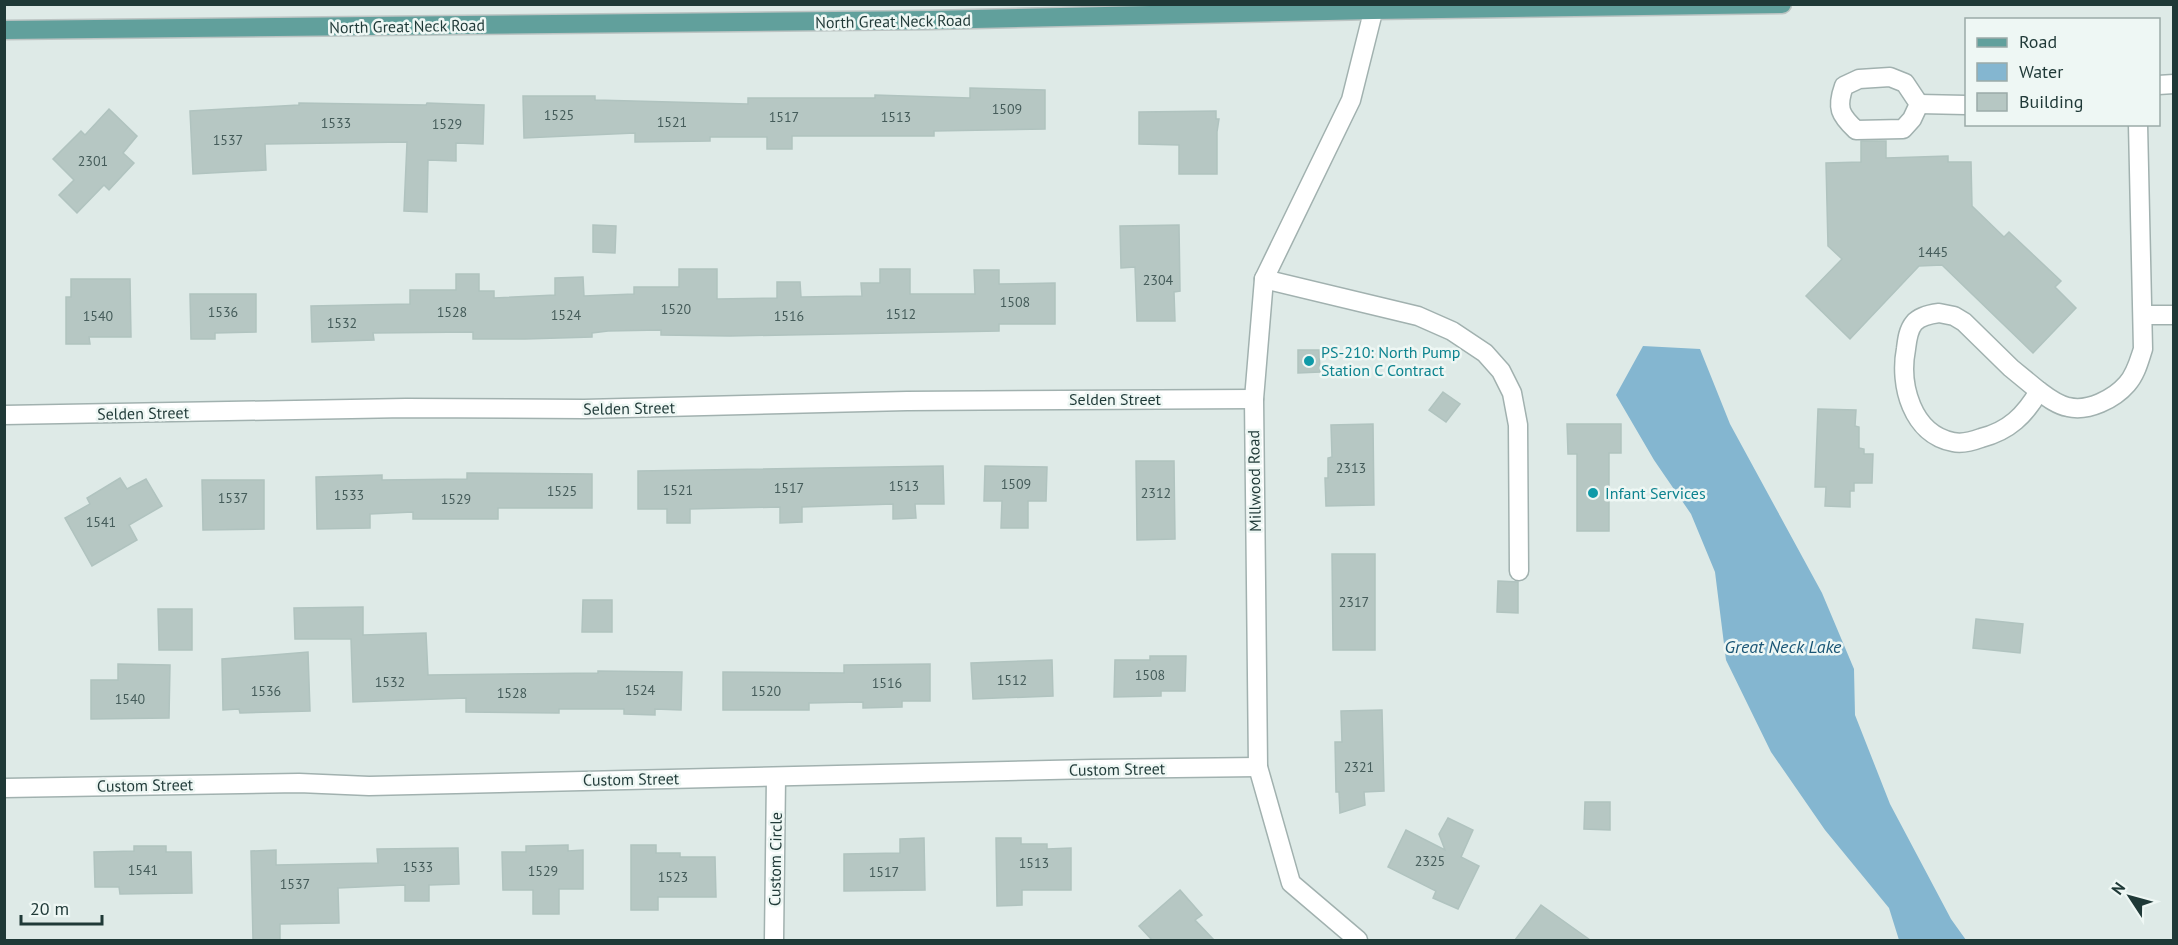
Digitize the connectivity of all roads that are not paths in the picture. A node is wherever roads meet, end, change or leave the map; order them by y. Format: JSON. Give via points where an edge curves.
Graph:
{"nodes":[{"id":1,"x":1782,"y":4,"type":"edge"},
{"id":2,"x":1374,"y":7,"type":"edge"},
{"id":3,"x":4,"y":30,"type":"edge"},
{"id":4,"x":1919,"y":104,"type":"dead end"},
{"id":5,"x":1965,"y":105,"type":"edge"},
{"id":6,"x":2138,"y":126,"type":"edge"},
{"id":7,"x":1264,"y":279,"type":"junction"},
{"id":8,"x":2143,"y":315,"type":"junction"},
{"id":9,"x":2174,"y":315,"type":"edge"},
{"id":10,"x":2039,"y":391,"type":"junction"},
{"id":11,"x":1254,"y":399,"type":"junction"},
{"id":12,"x":4,"y":415,"type":"edge"},
{"id":13,"x":1520,"y":571,"type":"dead end"},
{"id":14,"x":1258,"y":767,"type":"junction"},
{"id":15,"x":776,"y":777,"type":"junction"},
{"id":16,"x":4,"y":788,"type":"edge"},
{"id":17,"x":774,"y":940,"type":"edge"},
{"id":18,"x":1358,"y":940,"type":"edge"}],
"edges":[{"from":1,"to":2,"type":"main road","name":"North Great Neck Road"},
{"from":2,"to":3,"type":"main road","name":"North Great Neck Road","via":[[931,20]]},
{"from":2,"to":7,"type":"street","name":"Millwood Road","via":[[1351,100]]},
{"from":4,"to":5,"type":"street"},
{"from":6,"to":8,"type":"street"},
{"from":7,"to":11,"type":"street","name":"Millwood Road"},
{"from":7,"to":13,"type":"street","via":[[1418,316],[1460,336],[1485,353],[1501,371],[1512,393],[1518,425]]},
{"from":8,"to":9,"type":"street"},
{"from":8,"to":10,"type":"street","via":[[2143,349],[2137,369],[2112,397],[2080,408],[2068,407]]},
{"from":10,"to":10,"type":"street","via":[[2012,425],[1993,435],[1954,442],[1936,435],[1920,422],[1904,380],[1904,359],[1914,322],[1939,313],[1954,316]]},
{"from":11,"to":12,"type":"street","name":"Selden Street"},
{"from":11,"to":14,"type":"street","name":"Millwood Road"},
{"from":14,"to":15,"type":"street","name":"Custom Street"},
{"from":14,"to":18,"type":"street","name":"Millwood Road","via":[[1291,883]]},
{"from":15,"to":16,"type":"street","name":"Custom Street","via":[[369,786],[299,783]]},
{"from":15,"to":17,"type":"street","name":"Custom Circle"}]}
